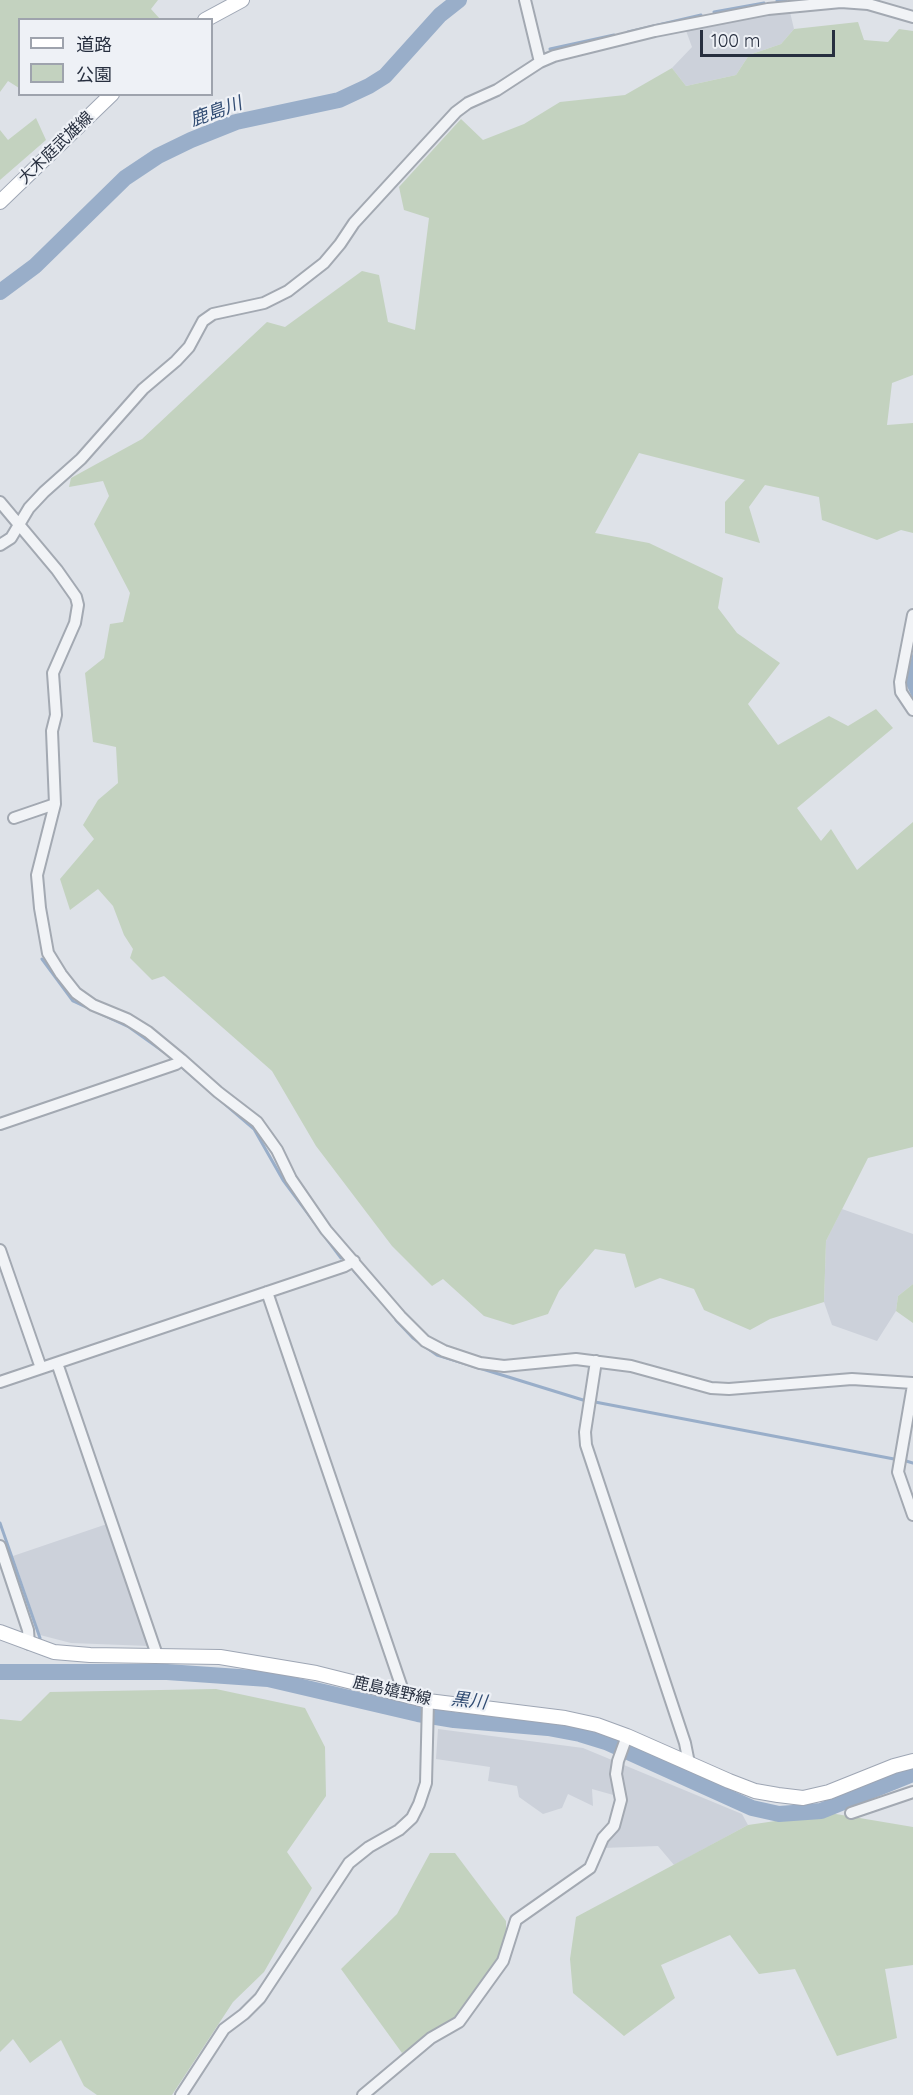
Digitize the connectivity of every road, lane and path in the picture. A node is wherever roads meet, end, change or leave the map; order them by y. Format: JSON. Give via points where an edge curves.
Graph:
{"nodes":[{"id":1,"x":242,"y":0,"type":"edge"},
{"id":2,"x":525,"y":0,"type":"edge"},
{"id":3,"x":913,"y":17,"type":"edge"},
{"id":4,"x":210,"y":18,"type":"edge"},
{"id":5,"x":540,"y":62,"type":"junction"},
{"id":6,"x":110,"y":96,"type":"edge"},
{"id":7,"x":0,"y":202,"type":"edge"},
{"id":8,"x":0,"y":502,"type":"edge"},
{"id":9,"x":19,"y":523,"type":"junction"},
{"id":10,"x":0,"y":545,"type":"edge"},
{"id":11,"x":913,"y":615,"type":"edge"},
{"id":12,"x":913,"y":710,"type":"edge"},
{"id":13,"x":55,"y":804,"type":"junction"},
{"id":14,"x":14,"y":818,"type":"dead end"},
{"id":15,"x":182,"y":1060,"type":"junction"},
{"id":16,"x":0,"y":1124,"type":"edge"},
{"id":17,"x":0,"y":1250,"type":"edge"},
{"id":18,"x":354,"y":1261,"type":"junction"},
{"id":19,"x":267,"y":1292,"type":"junction"},
{"id":20,"x":596,"y":1361,"type":"junction"},
{"id":21,"x":57,"y":1363,"type":"junction"},
{"id":22,"x":41,"y":1368,"type":"junction"},
{"id":23,"x":0,"y":1382,"type":"edge"},
{"id":24,"x":913,"y":1384,"type":"edge"},
{"id":25,"x":913,"y":1515,"type":"edge"},
{"id":26,"x":0,"y":1546,"type":"edge"},
{"id":27,"x":0,"y":1632,"type":"edge"},
{"id":28,"x":28,"y":1644,"type":"junction"},
{"id":29,"x":157,"y":1655,"type":"junction"},
{"id":30,"x":399,"y":1693,"type":"junction"},
{"id":31,"x":428,"y":1701,"type":"junction"},
{"id":32,"x":627,"y":1736,"type":"junction"},
{"id":33,"x":913,"y":1761,"type":"edge"},
{"id":34,"x":690,"y":1763,"type":"junction"},
{"id":35,"x":913,"y":1792,"type":"edge"},
{"id":36,"x":851,"y":1813,"type":"dead end"},
{"id":37,"x":181,"y":2095,"type":"edge"},
{"id":38,"x":363,"y":2095,"type":"edge"}],
"edges":[{"from":1,"to":4,"type":"main road"},
{"from":2,"to":5,"type":"street"},
{"from":3,"to":5,"type":"street","via":[[868,4],[841,2],[768,9],[572,50]]},
{"from":5,"to":9,"type":"street","via":[[456,111],[354,223],[324,263],[288,291],[264,303],[213,314],[203,321],[189,347],[143,389]]},
{"from":6,"to":7,"type":"main road","name":"大木庭武雄線"},
{"from":8,"to":9,"type":"street"},
{"from":9,"to":10,"type":"street","via":[[11,538]]},
{"from":9,"to":13,"type":"street","via":[[57,570],[78,605],[75,623],[53,673]]},
{"from":11,"to":12,"type":"street","via":[[900,692]]},
{"from":13,"to":14,"type":"street"},
{"from":13,"to":15,"type":"street","via":[[37,874],[48,953],[76,993],[148,1032]]},
{"from":15,"to":16,"type":"street"},
{"from":15,"to":18,"type":"street","via":[[257,1122],[326,1230]]},
{"from":17,"to":22,"type":"street"},
{"from":18,"to":19,"type":"street"},
{"from":18,"to":20,"type":"street","via":[[401,1317],[425,1341],[444,1351],[504,1366],[576,1359]]},
{"from":19,"to":21,"type":"street"},
{"from":19,"to":30,"type":"street","via":[[401,1685]]},
{"from":20,"to":24,"type":"street","via":[[631,1366],[711,1388],[859,1379]]},
{"from":20,"to":34,"type":"street","via":[[586,1445]]},
{"from":21,"to":22,"type":"street"},
{"from":21,"to":29,"type":"street"},
{"from":22,"to":23,"type":"street"},
{"from":24,"to":25,"type":"street","via":[[898,1472]]},
{"from":26,"to":28,"type":"street","via":[[28,1630]]},
{"from":27,"to":28,"type":"main road","name":"鹿島嬉野線"},
{"from":28,"to":29,"type":"main road","name":"鹿島嬉野線","via":[[54,1652]]},
{"from":29,"to":30,"type":"main road","name":"鹿島嬉野線","via":[[220,1657],[269,1664]]},
{"from":30,"to":31,"type":"main road","name":"鹿島嬉野線"},
{"from":31,"to":32,"type":"main road","name":"鹿島嬉野線","via":[[565,1718]]},
{"from":31,"to":37,"type":"street","via":[[426,1783],[412,1818],[349,1863],[261,1998],[224,2029]]},
{"from":32,"to":34,"type":"main road","name":"鹿島嬉野線"},
{"from":32,"to":38,"type":"street","via":[[616,1774],[619,1809],[614,1826],[603,1838],[590,1868],[516,1920],[503,1961],[459,2022],[431,2038]]},
{"from":33,"to":34,"type":"main road","name":"鹿島嬉野線","via":[[803,1798],[755,1791]]},
{"from":35,"to":36,"type":"street"}]}
